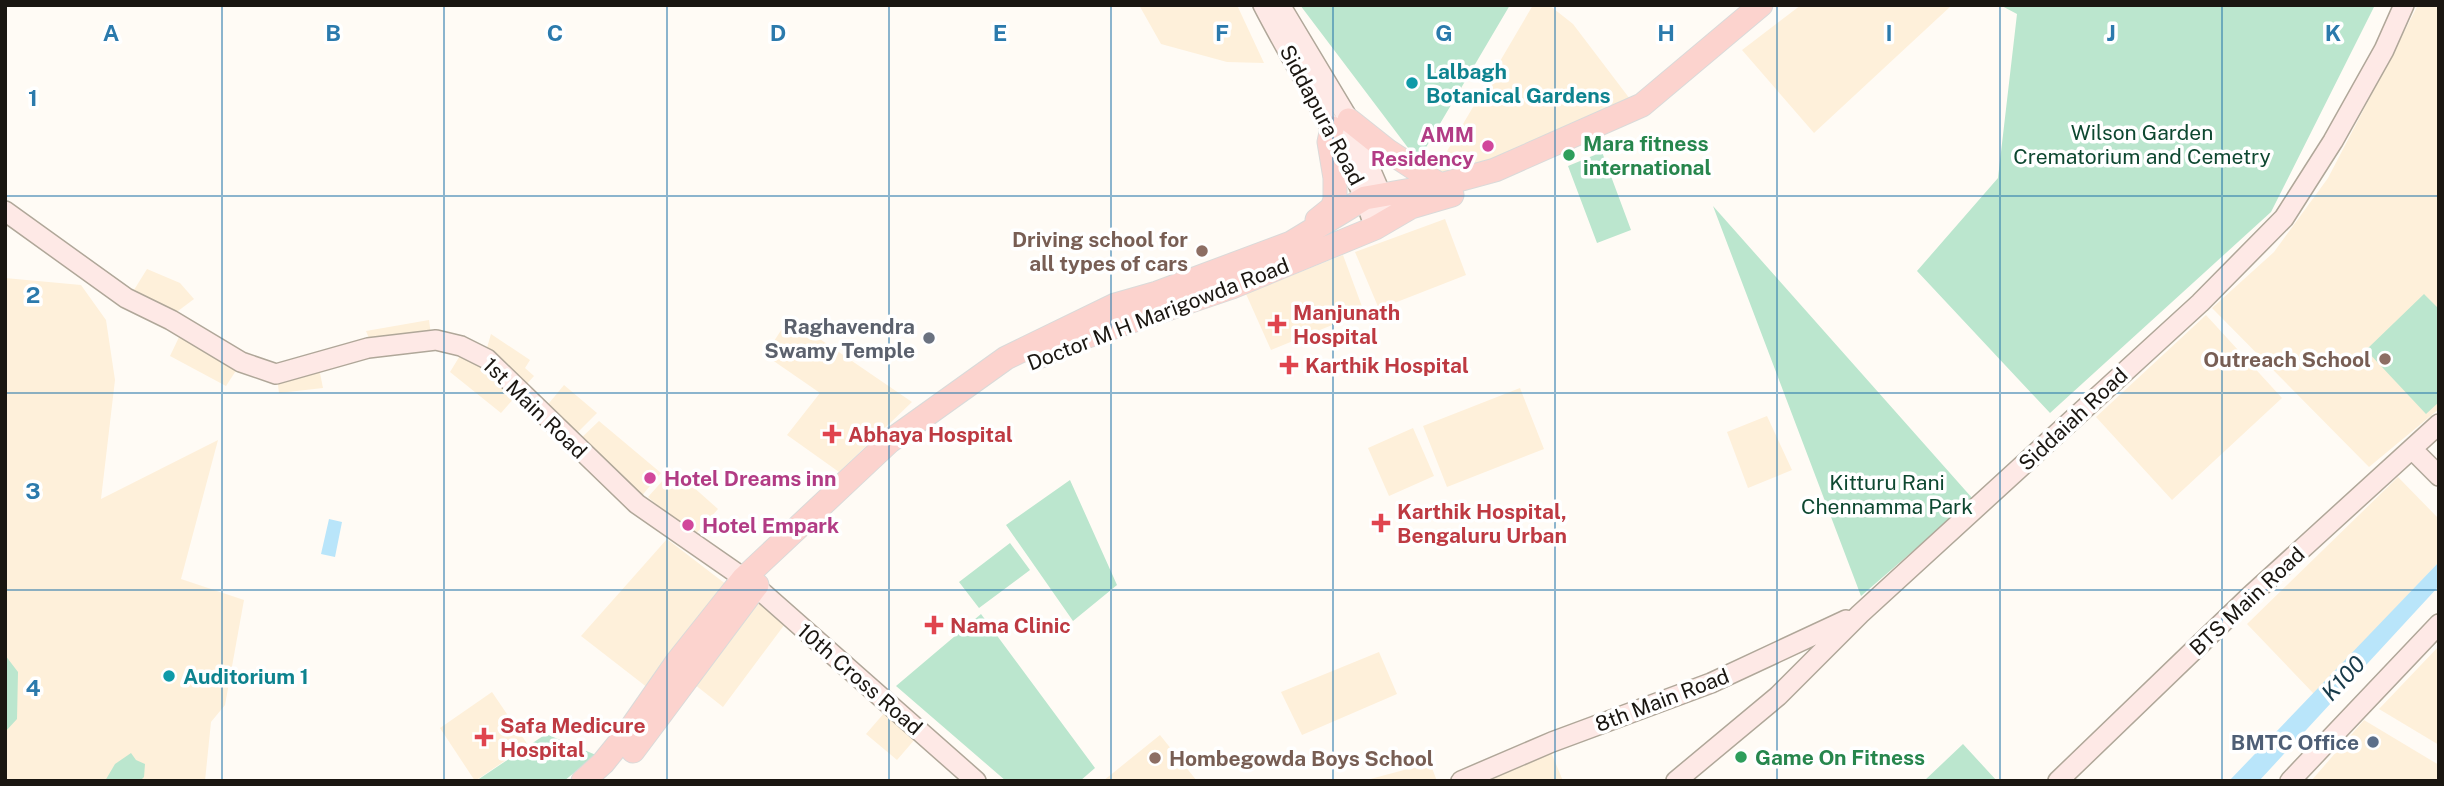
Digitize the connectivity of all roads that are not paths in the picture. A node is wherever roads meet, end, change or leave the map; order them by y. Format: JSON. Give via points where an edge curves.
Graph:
{"nodes":[{"id":1,"x":1263,"y":5,"type":"edge"},
{"id":2,"x":1280,"y":5,"type":"edge"},
{"id":3,"x":1761,"y":5,"type":"edge"},
{"id":4,"x":1780,"y":5,"type":"edge"},
{"id":5,"x":2404,"y":5,"type":"edge"},
{"id":6,"x":1341,"y":124,"type":"junction"},
{"id":7,"x":1440,"y":185,"type":"junction"},
{"id":8,"x":1374,"y":196,"type":"junction"},
{"id":9,"x":5,"y":211,"type":"edge"},
{"id":10,"x":1383,"y":223,"type":"junction"},
{"id":11,"x":1291,"y":243,"type":"junction"},
{"id":12,"x":2439,"y":424,"type":"edge"},
{"id":13,"x":2412,"y":449,"type":"junction"},
{"id":14,"x":2439,"y":475,"type":"edge"},
{"id":15,"x":749,"y":583,"type":"junction"},
{"id":16,"x":1860,"y":614,"type":"junction"},
{"id":17,"x":2439,"y":624,"type":"edge"},
{"id":18,"x":583,"y":781,"type":"edge"},
{"id":19,"x":607,"y":781,"type":"edge"},
{"id":20,"x":976,"y":781,"type":"edge"},
{"id":21,"x":1461,"y":781,"type":"edge"},
{"id":22,"x":1676,"y":781,"type":"edge"},
{"id":23,"x":2058,"y":781,"type":"edge"},
{"id":24,"x":2290,"y":781,"type":"edge"}],
"edges":[{"from":1,"to":6,"type":"street","name":"Siddapura Road"},
{"from":2,"to":6,"type":"street","name":"Siddapura Road"},
{"from":3,"to":7,"type":"main road","via":[[1642,105],[1495,170]]},
{"from":4,"to":10,"type":"main road","name":"Doctor M H Marigowda Road","via":[[1645,119],[1498,183],[1420,205]]},
{"from":5,"to":16,"type":"street","name":"Siddaiah Road","via":[[2333,141],[2284,218],[2200,303]]},
{"from":6,"to":7,"type":"main road"},
{"from":6,"to":8,"type":"street"},
{"from":6,"to":11,"type":"main road","via":[[1329,142],[1335,178],[1332,208]]},
{"from":7,"to":8,"type":"main road"},
{"from":8,"to":10,"type":"street"},
{"from":8,"to":11,"type":"main road","name":"Doctor M H Marigowda Road"},
{"from":9,"to":15,"type":"street","name":"1st Main Road","via":[[126,298],[241,362],[276,374],[368,348],[436,340],[475,352],[524,393],[637,504]]},
{"from":10,"to":15,"type":"main road","name":"Doctor M H Marigowda Road","via":[[1232,287],[1082,338],[1026,363],[900,453]]},
{"from":11,"to":15,"type":"main road","name":"Doctor M H Marigowda Road","via":[[1115,305],[1006,358],[890,442]]},
{"from":12,"to":13,"type":"street","name":"BTS Main Road"},
{"from":13,"to":14,"type":"street"},
{"from":13,"to":23,"type":"street","name":"BTS Main Road","via":[[2249,597]]},
{"from":15,"to":18,"type":"main road","name":"Doctor M H Marigowda Road","via":[[677,662],[629,731]]},
{"from":15,"to":19,"type":"main road","name":"Doctor M H Marigowda Road","via":[[676,695]]},
{"from":15,"to":20,"type":"street","name":"10th Cross Road"},
{"from":16,"to":21,"type":"street","name":"8th Main Road","via":[[1711,683]]},
{"from":16,"to":22,"type":"street","name":"Siddaiah Road","via":[[1779,696]]},
{"from":17,"to":24,"type":"street"}]}
